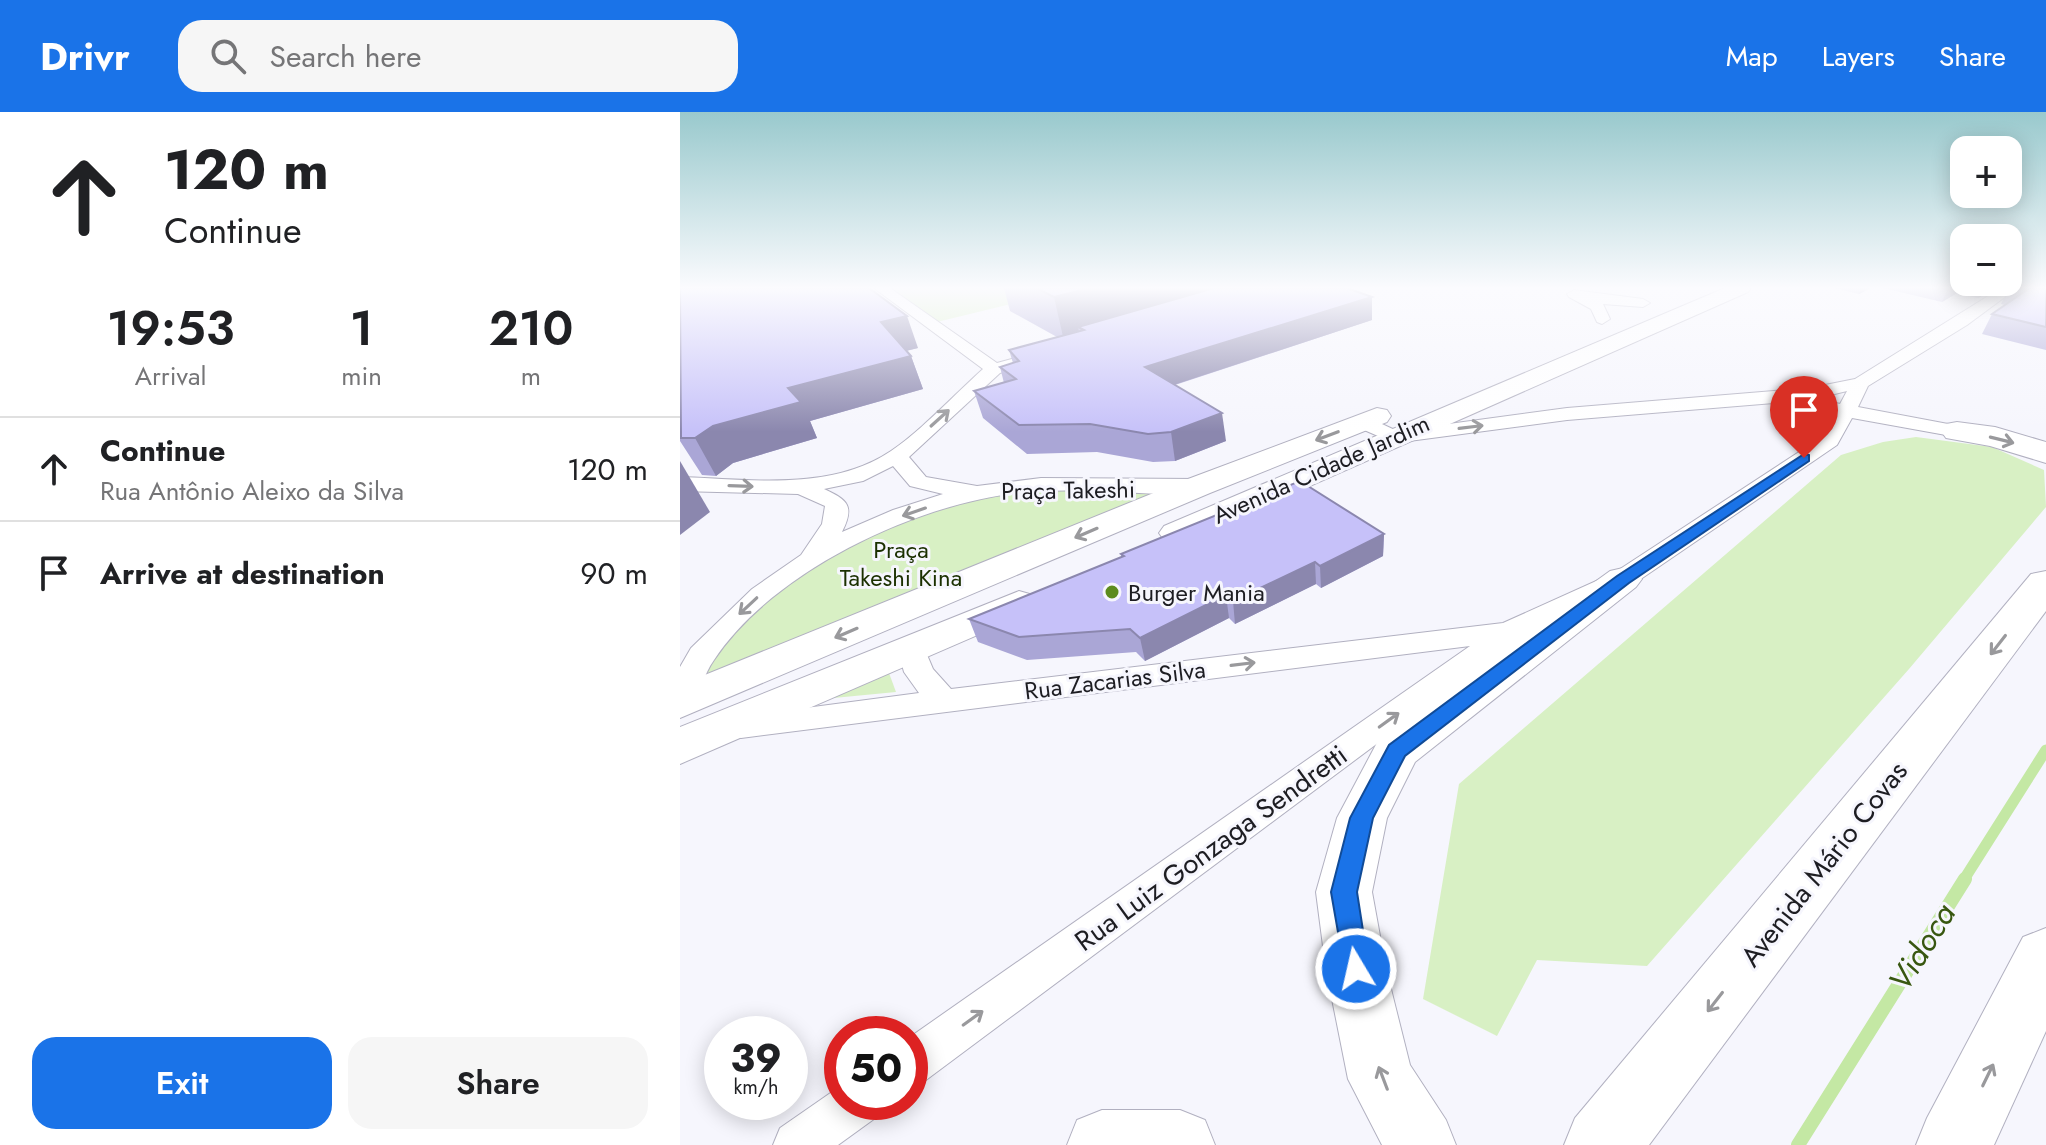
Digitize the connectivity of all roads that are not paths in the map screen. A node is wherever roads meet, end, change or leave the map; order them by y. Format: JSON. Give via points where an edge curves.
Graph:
{"nodes":[{"id":1,"x":948,"y":336,"type":"edge"},
{"id":2,"x":1567,"y":336,"type":"edge"},
{"id":3,"x":1626,"y":336,"type":"edge"},
{"id":4,"x":1938,"y":336,"type":"edge"},
{"id":5,"x":1052,"y":352,"type":"edge"},
{"id":6,"x":994,"y":369,"type":"junction"},
{"id":7,"x":1861,"y":383,"type":"junction"},
{"id":8,"x":1508,"y":386,"type":"junction"},
{"id":9,"x":1776,"y":398,"type":"junction"},
{"id":10,"x":1848,"y":411,"type":"junction"},
{"id":11,"x":1567,"y":414,"type":"junction"},
{"id":12,"x":1378,"y":430,"type":"junction"},
{"id":13,"x":1957,"y":431,"type":"junction"},
{"id":14,"x":1830,"y":441,"type":"junction"},
{"id":15,"x":2046,"y":453,"type":"edge"},
{"id":16,"x":898,"y":456,"type":"junction"},
{"id":17,"x":680,"y":484,"type":"edge"},
{"id":18,"x":1199,"y":486,"type":"junction"},
{"id":19,"x":802,"y":487,"type":"junction"},
{"id":20,"x":989,"y":491,"type":"junction"},
{"id":21,"x":1146,"y":547,"type":"edge"},
{"id":22,"x":810,"y":559,"type":"junction"},
{"id":23,"x":1623,"y":579,"type":"junction"},
{"id":24,"x":2046,"y":583,"type":"edge"},
{"id":25,"x":1058,"y":585,"type":"edge"},
{"id":26,"x":1510,"y":631,"type":"junction"},
{"id":27,"x":912,"y":650,"type":"junction"},
{"id":28,"x":943,"y":701,"type":"junction"},
{"id":29,"x":680,"y":702,"type":"edge"},
{"id":30,"x":720,"y":729,"type":"junction"},
{"id":31,"x":680,"y":746,"type":"edge"},
{"id":32,"x":2046,"y":959,"type":"edge"},
{"id":33,"x":928,"y":1051,"type":"edge"},
{"id":34,"x":832,"y":1120,"type":"edge"},
{"id":35,"x":797,"y":1145,"type":"edge"},
{"id":36,"x":1102,"y":1145,"type":"edge"},
{"id":37,"x":1180,"y":1145,"type":"edge"},
{"id":38,"x":1421,"y":1145,"type":"edge"},
{"id":39,"x":1602,"y":1145,"type":"edge"},
{"id":40,"x":1954,"y":1145,"type":"edge"}],
"edges":[{"from":1,"to":6,"type":"street"},
{"from":2,"to":12,"type":"main road","name":"Avenida Cidade Jardim"},
{"from":3,"to":8,"type":"main road","name":"Avenida Cidade Jardim"},
{"from":4,"to":7,"type":"street"},
{"from":5,"to":6,"type":"street"},
{"from":16,"to":6,"type":"street","one_way":true},
{"from":7,"to":9,"type":"street"},
{"from":7,"to":10,"type":"street"},
{"from":8,"to":11,"type":"street","via":[[1509,396],[1523,409]]},
{"from":8,"to":12,"type":"main road","name":"Avenida Cidade Jardim"},
{"from":9,"to":10,"type":"street"},
{"from":9,"to":11,"type":"street"},
{"from":10,"to":13,"type":"street"},
{"from":10,"to":14,"type":"street"},
{"from":12,"to":11,"type":"street","one_way":true},
{"from":12,"to":18,"type":"main road","name":"Avenida Cidade Jardim","one_way":true},
{"from":12,"to":21,"type":"main road","name":"Avenida Cidade Jardim"},
{"from":13,"to":14,"type":"street","via":[[1875,431]]},
{"from":13,"to":15,"type":"highway","one_way":true},
{"from":14,"to":23,"type":"street"},
{"from":16,"to":19,"type":"street","via":[[855,476]]},
{"from":16,"to":20,"type":"street","via":[[907,475],[919,483]]},
{"from":17,"to":19,"type":"street","one_way":true},
{"from":18,"to":20,"type":"street","name":"Praça Takeshi","via":[[1054,485]]},
{"from":18,"to":29,"type":"main road","name":"Avenida Cidade Jardim","one_way":true},
{"from":19,"to":22,"type":"street","via":[[836,503],[838,514]]},
{"from":20,"to":22,"type":"street","name":"Praça Takeshi","one_way":true,"via":[[890,520]]},
{"from":22,"to":29,"type":"street","name":"Praça Takeshi","one_way":true,"via":[[773,584],[714,639],[694,667]]},
{"from":23,"to":26,"type":"street"},
{"from":38,"to":23,"type":"main road","one_way":true,"via":[[1381,1079],[1356,969],[1344,892],[1362,818],[1397,750]]},
{"from":24,"to":39,"type":"highway","name":"Avenida Mário Covas","one_way":true},
{"from":25,"to":27,"type":"main road"},
{"from":28,"to":26,"type":"street","name":"Rua Zacarias Silva","one_way":true},
{"from":33,"to":26,"type":"street","name":"Rua Luiz Gonzaga Sendretti","one_way":true},
{"from":27,"to":28,"type":"street","via":[[919,672]]},
{"from":27,"to":30,"type":"main road"},
{"from":28,"to":30,"type":"street","name":"Rua Zacarias Silva"},
{"from":30,"to":31,"type":"main road"},
{"from":40,"to":32,"type":"highway","one_way":true},
{"from":34,"to":35,"type":"street"},
{"from":36,"to":37,"type":"main road"}]}
